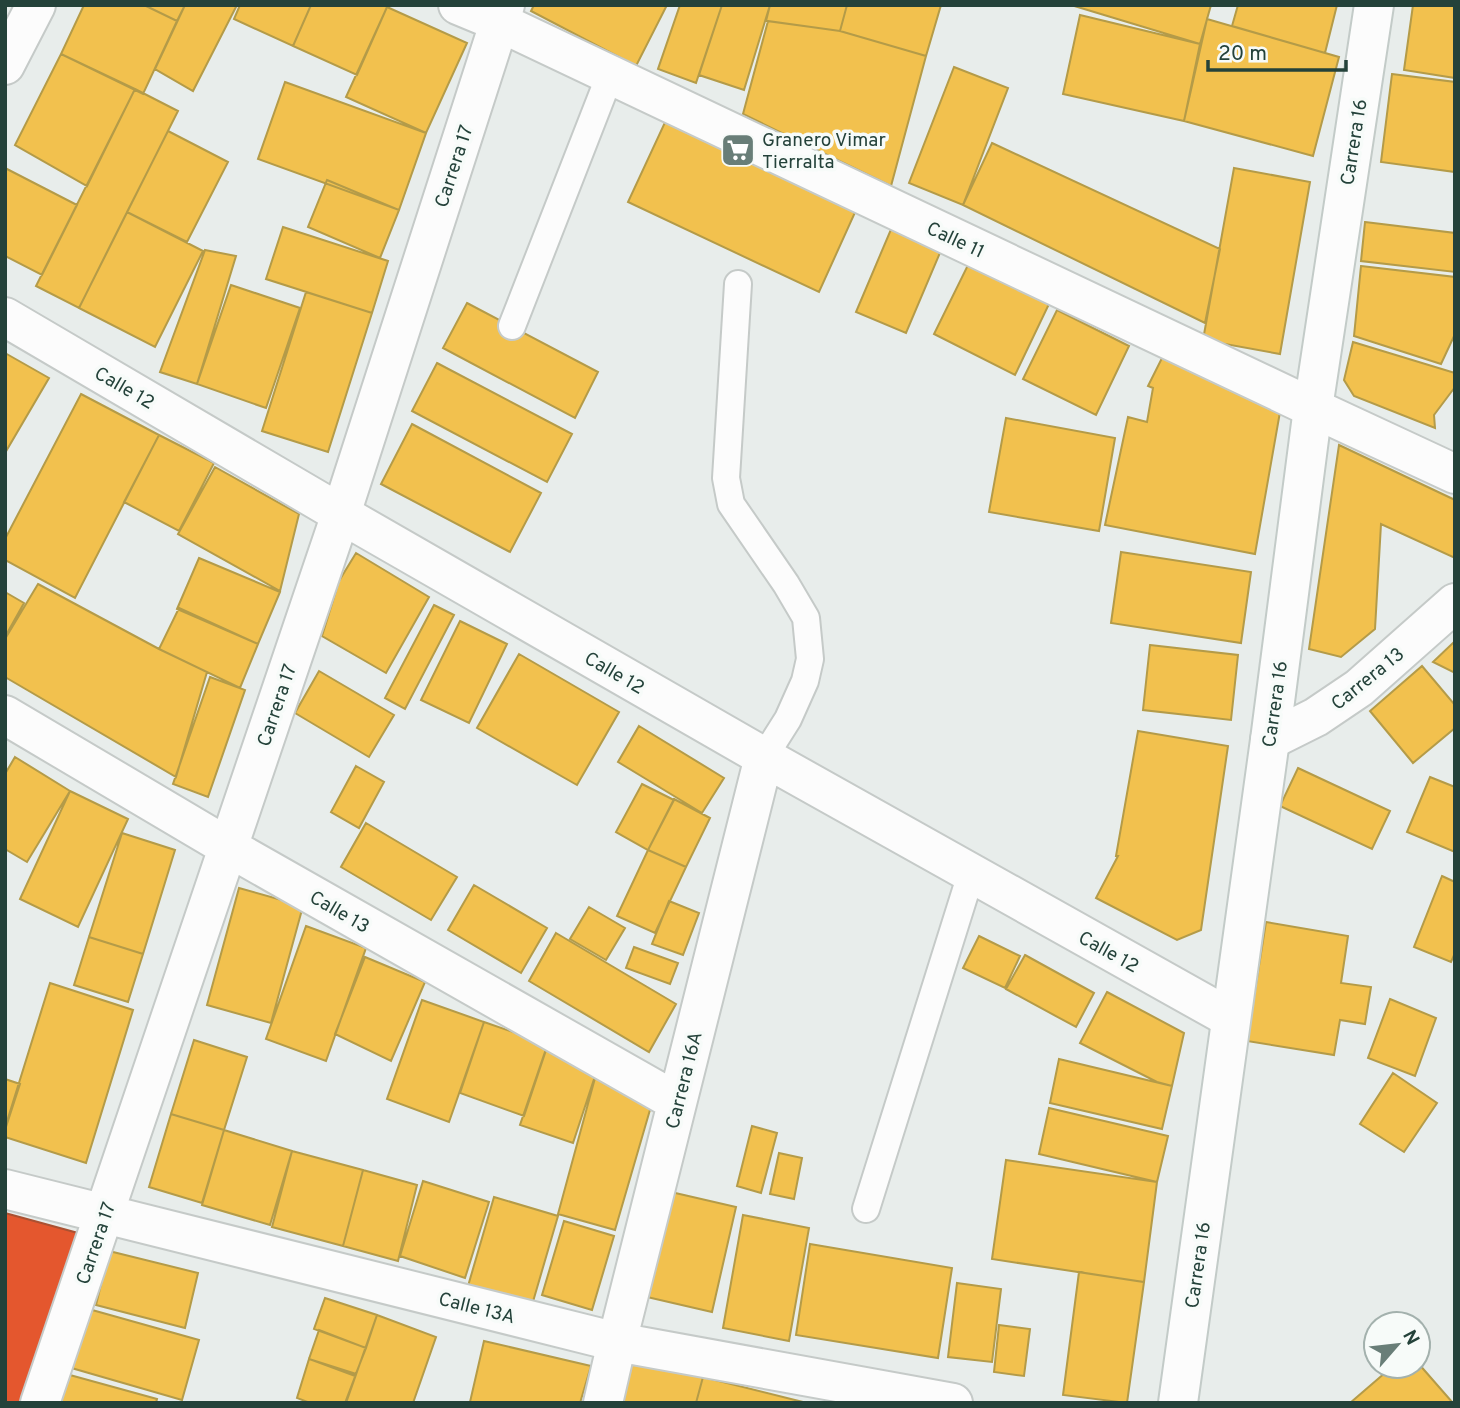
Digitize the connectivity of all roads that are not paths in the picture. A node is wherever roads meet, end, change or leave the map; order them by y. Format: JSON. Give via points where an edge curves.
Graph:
{"nodes":[{"id":1,"x":36,"y":5,"type":"edge"},
{"id":2,"x":458,"y":5,"type":"edge"},
{"id":3,"x":1374,"y":5,"type":"edge"},
{"id":4,"x":502,"y":14,"type":"edge"},
{"id":5,"x":5,"y":65,"type":"edge"},
{"id":6,"x":610,"y":75,"type":"junction"},
{"id":7,"x":738,"y":284,"type":"dead end"},
{"id":8,"x":5,"y":317,"type":"edge"},
{"id":9,"x":512,"y":326,"type":"dead end"},
{"id":10,"x":1313,"y":408,"type":"junction"},
{"id":11,"x":1455,"y":474,"type":"edge"},
{"id":12,"x":341,"y":514,"type":"junction"},
{"id":13,"x":1455,"y":603,"type":"edge"},
{"id":14,"x":5,"y":715,"type":"edge"},
{"id":15,"x":1269,"y":740,"type":"junction"},
{"id":16,"x":764,"y":757,"type":"junction"},
{"id":17,"x":228,"y":847,"type":"junction"},
{"id":18,"x":971,"y":874,"type":"junction"},
{"id":19,"x":1230,"y":1018,"type":"junction"},
{"id":20,"x":677,"y":1102,"type":"junction"},
{"id":21,"x":5,"y":1189,"type":"edge"},
{"id":22,"x":866,"y":1209,"type":"dead end"},
{"id":23,"x":105,"y":1213,"type":"junction"},
{"id":24,"x":617,"y":1342,"type":"junction"},
{"id":25,"x":40,"y":1403,"type":"edge"},
{"id":26,"x":603,"y":1403,"type":"edge"},
{"id":27,"x":953,"y":1403,"type":"edge"},
{"id":28,"x":1178,"y":1403,"type":"edge"}],
"edges":[{"from":1,"to":5,"type":"street"},
{"from":2,"to":4,"type":"street","name":"Calle 11"},
{"from":3,"to":10,"type":"street","name":"Carrera 16"},
{"from":4,"to":6,"type":"street","name":"Calle 11"},
{"from":4,"to":12,"type":"street","name":"Carrera 17"},
{"from":6,"to":9,"type":"lane"},
{"from":6,"to":10,"type":"street","name":"Calle 11"},
{"from":7,"to":16,"type":"lane","via":[[726,478],[731,503],[806,618],[810,659],[789,719]]},
{"from":8,"to":12,"type":"street","name":"Calle 12"},
{"from":10,"to":11,"type":"street","name":"Calle 11"},
{"from":10,"to":15,"type":"street","name":"Carrera 16"},
{"from":12,"to":16,"type":"street","name":"Calle 12"},
{"from":12,"to":17,"type":"street","name":"Carrera 17"},
{"from":13,"to":15,"type":"street","name":"Carrera 13","via":[[1359,688],[1316,718]]},
{"from":14,"to":17,"type":"street","name":"Calle 13"},
{"from":15,"to":19,"type":"street","name":"Carrera 16"},
{"from":16,"to":18,"type":"street","name":"Calle 12"},
{"from":16,"to":20,"type":"street","name":"Carrera 16A"},
{"from":17,"to":20,"type":"street","name":"Calle 13"},
{"from":17,"to":23,"type":"street","name":"Carrera 17"},
{"from":18,"to":19,"type":"street","name":"Calle 12"},
{"from":18,"to":22,"type":"lane"},
{"from":19,"to":28,"type":"street","name":"Carrera 16"},
{"from":20,"to":24,"type":"street","name":"Carrera 16A"},
{"from":21,"to":23,"type":"street","name":"Calle 13A"},
{"from":23,"to":24,"type":"street","name":"Calle 13A"},
{"from":23,"to":25,"type":"street","name":"Carrera 17"},
{"from":24,"to":26,"type":"street","name":"Carrera 16A"},
{"from":24,"to":27,"type":"street","name":"Calle 13A"}]}
